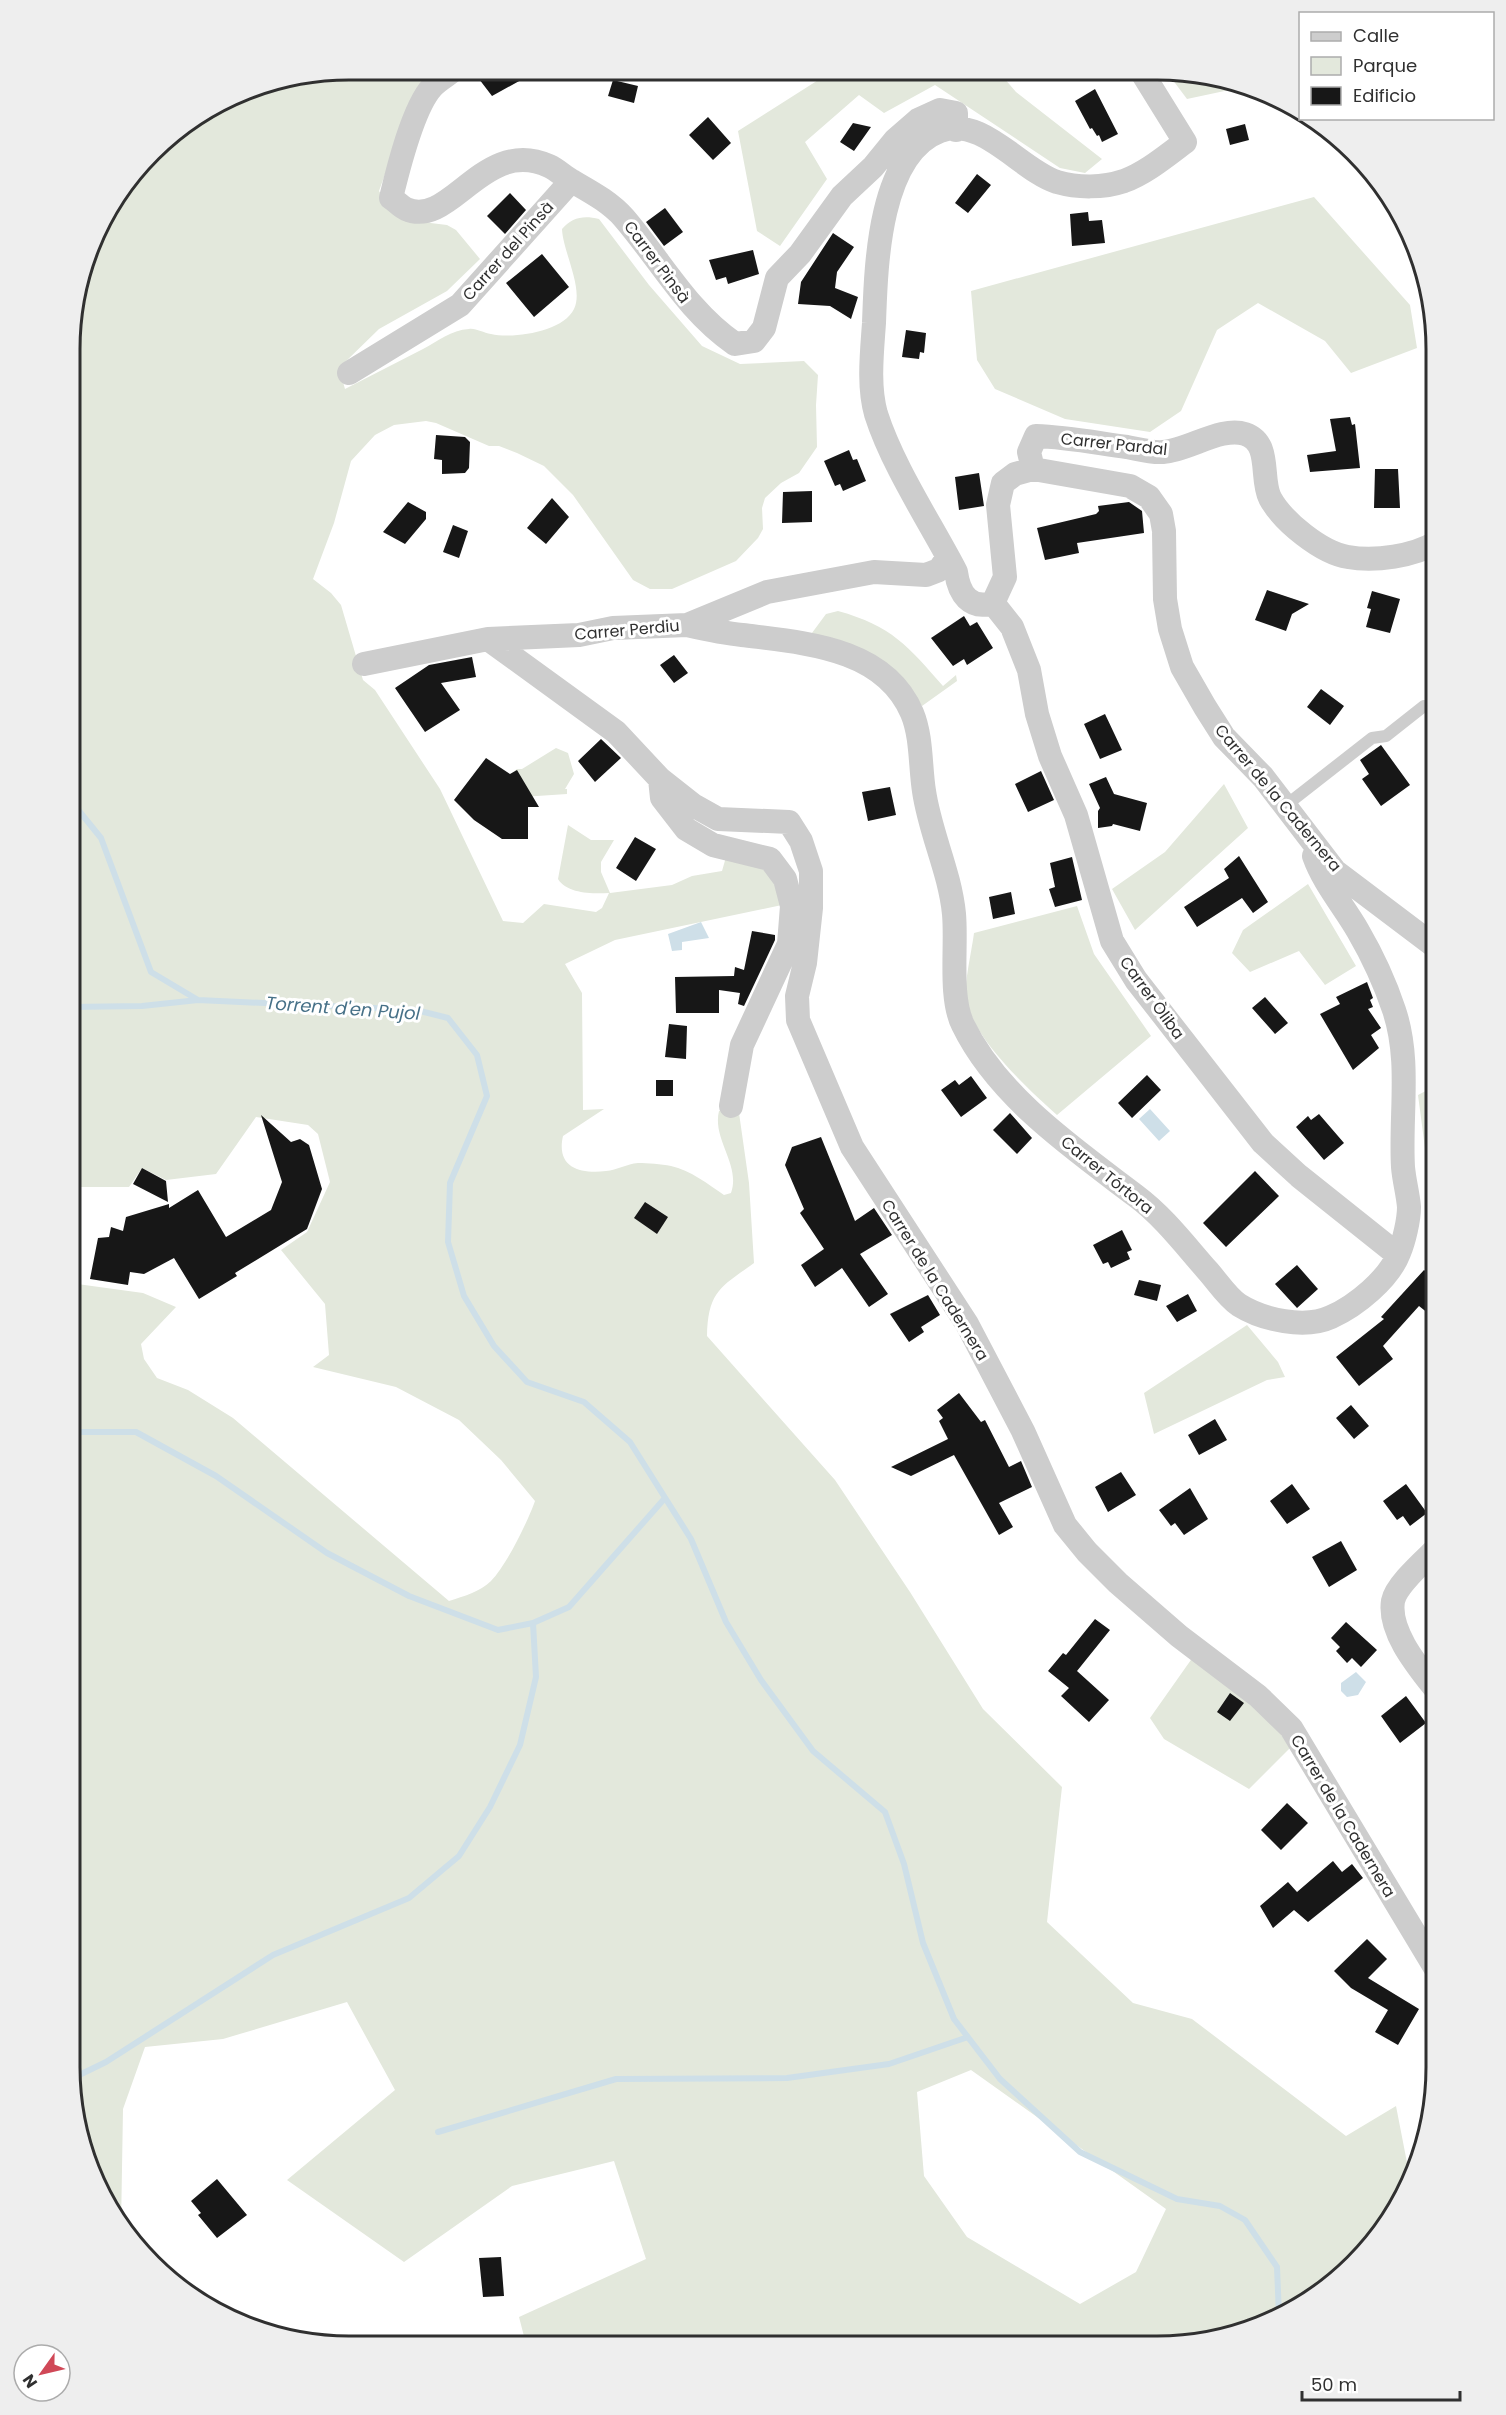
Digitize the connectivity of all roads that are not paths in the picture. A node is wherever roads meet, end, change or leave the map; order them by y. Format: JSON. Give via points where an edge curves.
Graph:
{"nodes":[{"id":1,"x":441,"y":80,"type":"edge"},
{"id":2,"x":1147,"y":80,"type":"edge"},
{"id":3,"x":956,"y":130,"type":"junction"},
{"id":4,"x":571,"y":181,"type":"junction"},
{"id":5,"x":349,"y":373,"type":"dead end"},
{"id":6,"x":1033,"y":469,"type":"junction"},
{"id":7,"x":1426,"y":548,"type":"edge"},
{"id":8,"x":948,"y":557,"type":"junction"},
{"id":9,"x":993,"y":603,"type":"junction"},
{"id":10,"x":687,"y":625,"type":"junction"},
{"id":11,"x":488,"y":639,"type":"junction"},
{"id":12,"x":364,"y":664,"type":"dead end"},
{"id":13,"x":1426,"y":707,"type":"edge"},
{"id":14,"x":660,"y":779,"type":"junction"},
{"id":15,"x":1285,"y":806,"type":"junction"},
{"id":16,"x":1308,"y":836,"type":"junction"},
{"id":17,"x":1426,"y":940,"type":"edge"},
{"id":18,"x":731,"y":1106,"type":"dead end"},
{"id":19,"x":1398,"y":1255,"type":"junction"},
{"id":20,"x":1426,"y":1559,"type":"edge"},
{"id":21,"x":1426,"y":1674,"type":"edge"},
{"id":22,"x":1426,"y":1953,"type":"edge"}],
"edges":[{"from":1,"to":4,"type":"street","name":"Carrer Pinsà","via":[[420,108],[391,198],[407,209],[428,212],[450,200],[491,167],[518,160],[549,166]]},
{"from":2,"to":3,"type":"street","via":[[1185,142],[1124,181],[1092,187],[1055,181],[972,129]]},
{"from":3,"to":4,"type":"street","name":"Carrer Pinsà","via":[[956,113],[940,110],[918,120],[895,140],[842,196],[800,254],[777,278],[764,328],[754,341],[735,344],[691,307],[623,216],[596,194]]},
{"from":3,"to":8,"type":"street","via":[[940,130],[913,149],[893,184],[875,272],[872,366],[875,410],[887,446]]},
{"from":4,"to":5,"type":"street","name":"Carrer del Pinsà","via":[[460,305]]},
{"from":6,"to":7,"type":"street","name":"Carrer Pardal","via":[[1029,452],[1036,436],[1160,452],[1182,450],[1228,431],[1248,434],[1264,453],[1270,497],[1290,524],[1317,544],[1347,557],[1384,557]]},
{"from":6,"to":9,"type":"street","via":[[1015,474],[1003,483],[998,505],[1005,577]]},
{"from":6,"to":15,"type":"street","name":"Carrer de la Cadernera","via":[[1130,486],[1149,497],[1161,514],[1165,598],[1182,667],[1224,737]]},
{"from":8,"to":9,"type":"street","via":[[956,572],[958,590],[981,607]]},
{"from":8,"to":10,"type":"street","name":"Carrer Perdiu","via":[[939,570],[926,575],[874,573],[767,592]]},
{"from":9,"to":19,"type":"street","name":"Carrer Òliba","via":[[1012,627],[1029,670],[1037,714],[1050,756],[1076,815],[1112,941],[1136,980],[1263,1143]]},
{"from":10,"to":11,"type":"street","name":"Carrer Perdiu"},
{"from":10,"to":19,"type":"street","name":"Carrer Tórtora","via":[[789,639],[861,660],[884,674],[904,696],[914,718],[924,795],[953,909],[960,1021],[1005,1085],[1081,1156],[1138,1197],[1237,1304],[1260,1315],[1294,1322],[1327,1320],[1350,1307],[1382,1279]]},
{"from":11,"to":12,"type":"street","name":"Carrer Perdiu"},
{"from":11,"to":14,"type":"street","name":"Carrer de la Cadernera","via":[[616,732]]},
{"from":13,"to":15,"type":"lane","via":[[1386,736],[1372,738]]},
{"from":14,"to":18,"type":"street","via":[[662,798],[686,829],[713,845],[770,859],[785,879],[792,906],[789,944],[742,1045]]},
{"from":14,"to":22,"type":"street","name":"Carrer de la Cadernera","via":[[718,819],[789,822],[801,841],[811,871],[811,908],[797,996],[798,1020],[852,1147],[967,1324],[1018,1421],[1065,1525],[1118,1584],[1258,1695],[1291,1728]]},
{"from":15,"to":16,"type":"street","name":"Carrer de la Cadernera"},
{"from":16,"to":17,"type":"street","name":"Carrer de la Cadernera","via":[[1335,871]]},
{"from":16,"to":19,"type":"street","name":"Carrer Tórtora","via":[[1321,876],[1358,931],[1380,974],[1403,1047],[1403,1169],[1409,1209]]},
{"from":20,"to":21,"type":"street","via":[[1393,1599],[1394,1619],[1401,1637]]}]}
